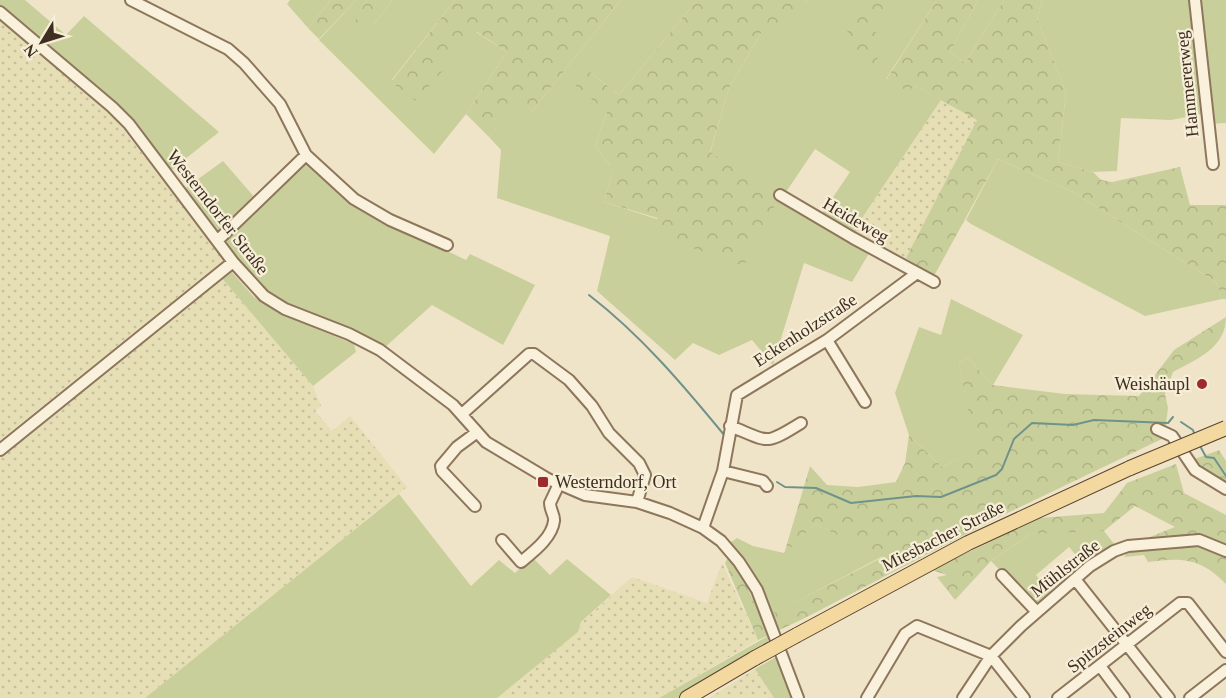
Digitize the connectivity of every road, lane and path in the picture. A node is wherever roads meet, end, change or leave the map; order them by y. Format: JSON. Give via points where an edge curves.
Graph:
{"nodes":[{"id":1,"x":131,"y":0,"type":"edge"},
{"id":2,"x":1195,"y":0,"type":"edge"},
{"id":3,"x":0,"y":12,"type":"edge"},
{"id":4,"x":306,"y":155,"type":"junction"},
{"id":5,"x":1213,"y":164,"type":"dead end"},
{"id":6,"x":780,"y":195,"type":"dead end"},
{"id":7,"x":218,"y":240,"type":"junction"},
{"id":8,"x":447,"y":245,"type":"dead end"},
{"id":9,"x":233,"y":262,"type":"junction"},
{"id":10,"x":917,"y":273,"type":"junction"},
{"id":11,"x":934,"y":282,"type":"dead end"},
{"id":12,"x":827,"y":340,"type":"junction"},
{"id":13,"x":865,"y":402,"type":"dead end"},
{"id":14,"x":462,"y":414,"type":"junction"},
{"id":15,"x":801,"y":423,"type":"dead end"},
{"id":16,"x":730,"y":426,"type":"junction"},
{"id":17,"x":1226,"y":428,"type":"edge"},
{"id":18,"x":1157,"y":429,"type":"dead end"},
{"id":19,"x":476,"y":432,"type":"junction"},
{"id":20,"x":0,"y":450,"type":"edge"},
{"id":21,"x":723,"y":471,"type":"junction"},
{"id":22,"x":559,"y":484,"type":"junction"},
{"id":23,"x":767,"y":486,"type":"dead end"},
{"id":24,"x":1226,"y":489,"type":"edge"},
{"id":25,"x":637,"y":502,"type":"junction"},
{"id":26,"x":475,"y":506,"type":"dead end"},
{"id":27,"x":703,"y":528,"type":"junction"},
{"id":28,"x":502,"y":540,"type":"dead end"},
{"id":29,"x":1226,"y":551,"type":"edge"},
{"id":30,"x":1002,"y":575,"type":"dead end"},
{"id":31,"x":1075,"y":579,"type":"junction"},
{"id":32,"x":1036,"y":611,"type":"junction"},
{"id":33,"x":1128,"y":645,"type":"junction"},
{"id":34,"x":1226,"y":652,"type":"edge"},
{"id":35,"x":991,"y":656,"type":"junction"},
{"id":36,"x":1100,"y":666,"type":"junction"},
{"id":37,"x":1226,"y":670,"type":"edge"},
{"id":38,"x":1071,"y":688,"type":"junction"},
{"id":39,"x":687,"y":698,"type":"edge"},
{"id":40,"x":798,"y":698,"type":"edge"},
{"id":41,"x":867,"y":698,"type":"edge"},
{"id":42,"x":963,"y":698,"type":"edge"},
{"id":43,"x":1024,"y":698,"type":"edge"},
{"id":44,"x":1058,"y":698,"type":"edge"},
{"id":45,"x":1079,"y":698,"type":"edge"},
{"id":46,"x":1124,"y":698,"type":"edge"},
{"id":47,"x":1169,"y":698,"type":"edge"},
{"id":48,"x":1190,"y":698,"type":"edge"}],
"edges":[{"from":1,"to":4,"type":"street","via":[[228,49],[244,63],[280,104]]},
{"from":2,"to":5,"type":"street","name":"Hammererweg"},
{"from":3,"to":7,"type":"street","name":"Westerndorfer Straße","via":[[112,106]]},
{"from":4,"to":7,"type":"street"},
{"from":4,"to":8,"type":"street","via":[[354,199]]},
{"from":6,"to":10,"type":"street","name":"Heideweg"},
{"from":7,"to":9,"type":"street","name":"Westerndorfer Straße"},
{"from":9,"to":14,"type":"street","name":"Westerndorfer Straße","via":[[273,302],[380,350]]},
{"from":9,"to":20,"type":"street"},
{"from":10,"to":11,"type":"street","name":"Heideweg"},
{"from":10,"to":12,"type":"street","name":"Eckenholzstraße"},
{"from":12,"to":13,"type":"street"},
{"from":12,"to":16,"type":"street","name":"Eckenholzstraße","via":[[737,395]]},
{"from":14,"to":19,"type":"street","name":"Westerndorfer Straße"},
{"from":14,"to":25,"type":"street","via":[[529,354],[534,354],[569,380],[609,433],[639,463],[645,475]]},
{"from":15,"to":16,"type":"street","via":[[773,440]]},
{"from":16,"to":21,"type":"street","name":"Eckenholzstraße"},
{"from":17,"to":39,"type":"main road","name":"Miesbacher Straße","bridge":true,"via":[[968,543]]},
{"from":18,"to":24,"type":"street","via":[[1172,436],[1195,470]]},
{"from":19,"to":22,"type":"street","name":"Westerndorfer Straße","via":[[517,462]]},
{"from":19,"to":26,"type":"street","via":[[441,466]]},
{"from":21,"to":23,"type":"street","via":[[763,481]]},
{"from":21,"to":27,"type":"street","name":"Eckenholzstraße"},
{"from":22,"to":25,"type":"street","name":"Westerndorfer Straße","via":[[585,495]]},
{"from":22,"to":28,"type":"street","via":[[550,503],[555,520],[550,534],[537,547],[521,562]]},
{"from":25,"to":27,"type":"street","name":"Westerndorfer Straße"},
{"from":27,"to":40,"type":"street","name":"Westerndorfer Straße","via":[[727,547],[757,590]]},
{"from":29,"to":31,"type":"street","name":"Mühlstraße","via":[[1199,540],[1128,546],[1114,551]]},
{"from":30,"to":32,"type":"street"},
{"from":31,"to":32,"type":"street","name":"Mühlstraße"},
{"from":31,"to":33,"type":"street"},
{"from":32,"to":35,"type":"street","name":"Mühlstraße"},
{"from":33,"to":34,"type":"street","name":"Spitzsteinweg","via":[[1180,603],[1188,603]]},
{"from":33,"to":36,"type":"street","name":"Spitzsteinweg"},
{"from":33,"to":47,"type":"street"},
{"from":35,"to":41,"type":"street","via":[[917,626],[905,634]]},
{"from":35,"to":42,"type":"street","name":"Mühlstraße"},
{"from":35,"to":43,"type":"street"},
{"from":36,"to":38,"type":"street","name":"Spitzsteinweg"},
{"from":36,"to":46,"type":"street"},
{"from":37,"to":48,"type":"street"},
{"from":38,"to":44,"type":"street","name":"Spitzsteinweg"},
{"from":38,"to":45,"type":"street"}]}
